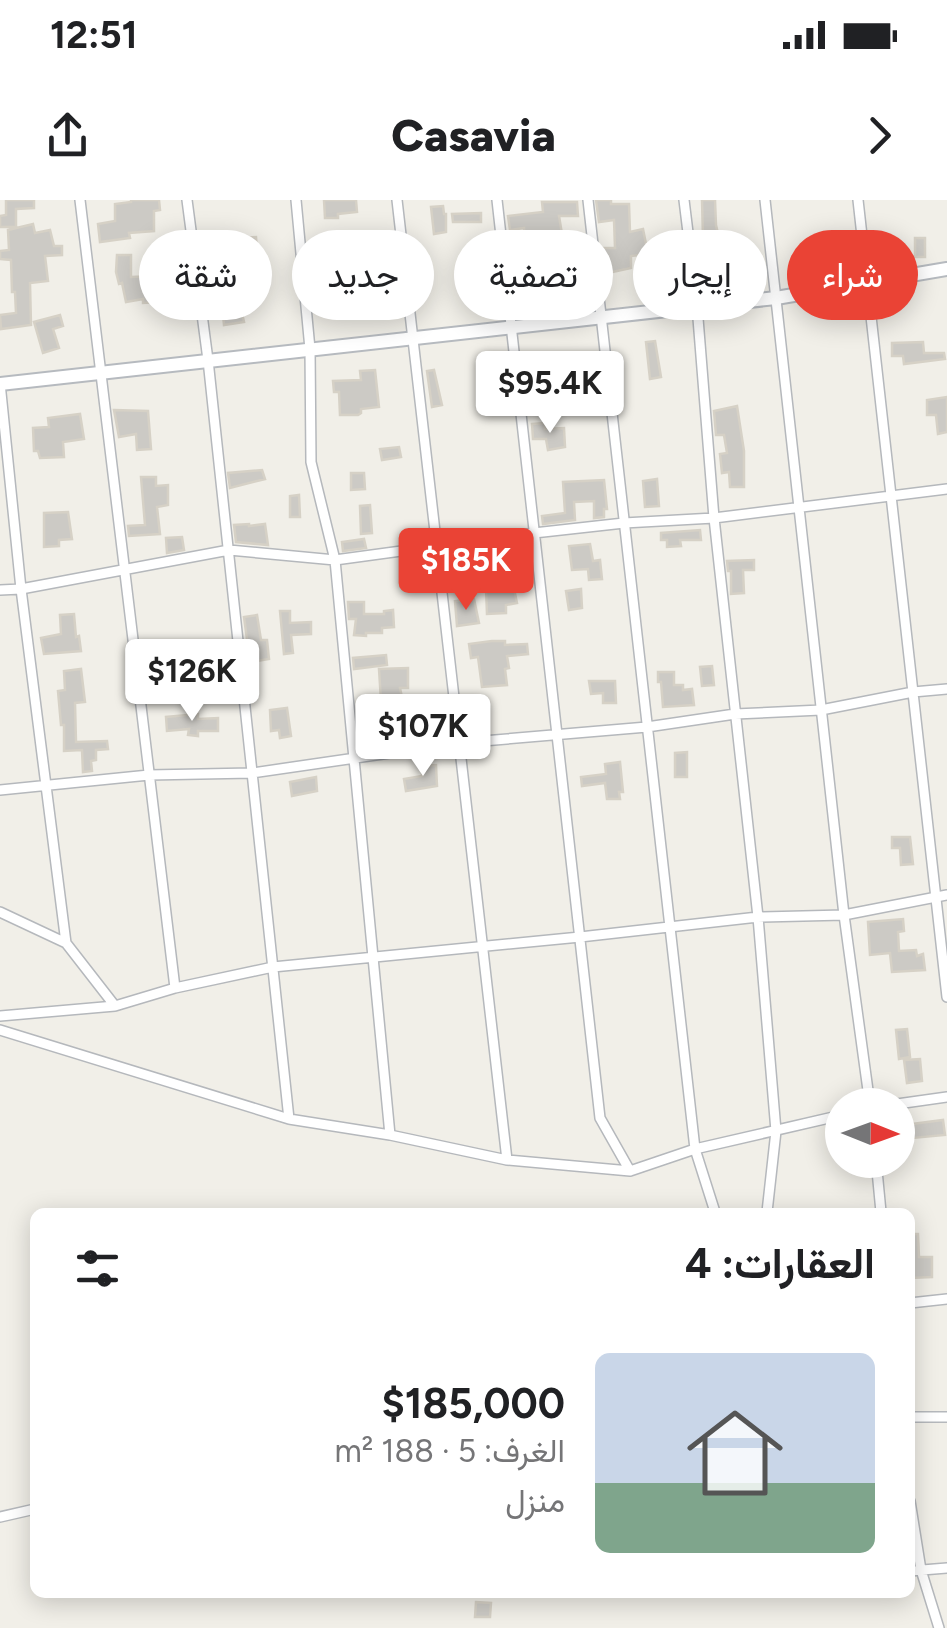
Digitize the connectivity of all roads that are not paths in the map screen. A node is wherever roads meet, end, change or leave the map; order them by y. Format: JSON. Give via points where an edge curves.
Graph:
{"nodes":[{"id":1,"x":80,"y":200,"type":"edge"},
{"id":2,"x":186,"y":200,"type":"edge"},
{"id":3,"x":296,"y":200,"type":"edge"},
{"id":4,"x":396,"y":200,"type":"edge"},
{"id":5,"x":497,"y":200,"type":"edge"},
{"id":6,"x":588,"y":200,"type":"edge"},
{"id":7,"x":684,"y":200,"type":"edge"},
{"id":8,"x":765,"y":200,"type":"edge"},
{"id":9,"x":858,"y":200,"type":"edge"},
{"id":10,"x":591,"y":230,"type":"edge"},
{"id":11,"x":688,"y":230,"type":"edge"},
{"id":12,"x":862,"y":230,"type":"edge"},
{"id":13,"x":947,"y":269,"type":"edge"},
{"id":14,"x":918,"y":274,"type":"edge"},
{"id":15,"x":787,"y":296,"type":"edge"},
{"id":16,"x":776,"y":298,"type":"junction"},
{"id":17,"x":767,"y":299,"type":"edge"},
{"id":18,"x":567,"y":320,"type":"edge"},
{"id":19,"x":600,"y":320,"type":"edge"},
{"id":20,"x":698,"y":320,"type":"edge"},
{"id":21,"x":872,"y":320,"type":"edge"},
{"id":22,"x":510,"y":327,"type":"junction"},
{"id":23,"x":412,"y":338,"type":"junction"},
{"id":24,"x":310,"y":349,"type":"junction"},
{"id":25,"x":208,"y":360,"type":"junction"},
{"id":26,"x":100,"y":372,"type":"junction"},
{"id":27,"x":0,"y":382,"type":"edge"},
{"id":28,"x":947,"y":489,"type":"edge"},
{"id":29,"x":891,"y":495,"type":"junction"},
{"id":30,"x":799,"y":507,"type":"junction"},
{"id":31,"x":714,"y":518,"type":"junction"},
{"id":32,"x":624,"y":523,"type":"junction"},
{"id":33,"x":534,"y":532,"type":"junction"},
{"id":34,"x":436,"y":546,"type":"junction"},
{"id":35,"x":229,"y":550,"type":"junction"},
{"id":36,"x":336,"y":560,"type":"junction"},
{"id":37,"x":124,"y":570,"type":"junction"},
{"id":38,"x":22,"y":589,"type":"junction"},
{"id":39,"x":0,"y":590,"type":"edge"},
{"id":40,"x":947,"y":689,"type":"edge"},
{"id":41,"x":913,"y":692,"type":"junction"},
{"id":42,"x":822,"y":710,"type":"junction"},
{"id":43,"x":735,"y":714,"type":"junction"},
{"id":44,"x":647,"y":727,"type":"junction"},
{"id":45,"x":557,"y":736,"type":"junction"},
{"id":46,"x":459,"y":742,"type":"junction"},
{"id":47,"x":354,"y":760,"type":"junction"},
{"id":48,"x":252,"y":773,"type":"junction"},
{"id":49,"x":149,"y":776,"type":"junction"},
{"id":50,"x":48,"y":785,"type":"junction"},
{"id":51,"x":0,"y":790,"type":"edge"},
{"id":52,"x":941,"y":895,"type":"edge"},
{"id":53,"x":0,"y":912,"type":"edge"},
{"id":54,"x":844,"y":915,"type":"junction"},
{"id":55,"x":758,"y":916,"type":"junction"},
{"id":56,"x":670,"y":926,"type":"junction"},
{"id":57,"x":580,"y":937,"type":"junction"},
{"id":58,"x":66,"y":943,"type":"junction"},
{"id":59,"x":482,"y":946,"type":"junction"},
{"id":60,"x":373,"y":957,"type":"junction"},
{"id":61,"x":273,"y":968,"type":"junction"},
{"id":62,"x":176,"y":988,"type":"junction"},
{"id":63,"x":947,"y":996,"type":"edge"},
{"id":64,"x":115,"y":1006,"type":"junction"},
{"id":65,"x":0,"y":1016,"type":"edge"},
{"id":66,"x":0,"y":1030,"type":"edge"},
{"id":67,"x":868,"y":1088,"type":"edge"},
{"id":68,"x":947,"y":1097,"type":"edge"},
{"id":69,"x":915,"y":1101,"type":"edge"},
{"id":70,"x":825,"y":1118,"type":"edge"},
{"id":71,"x":290,"y":1119,"type":"junction"},
{"id":72,"x":776,"y":1131,"type":"junction"},
{"id":73,"x":390,"y":1135,"type":"junction"},
{"id":74,"x":695,"y":1149,"type":"junction"},
{"id":75,"x":507,"y":1160,"type":"junction"},
{"id":76,"x":630,"y":1171,"type":"junction"},
{"id":77,"x":878,"y":1178,"type":"edge"},
{"id":78,"x":714,"y":1208,"type":"edge"},
{"id":79,"x":767,"y":1208,"type":"edge"},
{"id":80,"x":881,"y":1208,"type":"edge"},
{"id":81,"x":947,"y":1299,"type":"edge"},
{"id":82,"x":915,"y":1303,"type":"edge"},
{"id":83,"x":915,"y":1417,"type":"edge"},
{"id":84,"x":947,"y":1417,"type":"edge"},
{"id":85,"x":30,"y":1510,"type":"edge"},
{"id":86,"x":0,"y":1517,"type":"edge"},
{"id":87,"x":947,"y":1568,"type":"edge"},
{"id":88,"x":915,"y":1571,"type":"edge"},
{"id":89,"x":939,"y":1628,"type":"edge"}],
"edges":[{"from":1,"to":26,"type":"street"},
{"from":2,"to":25,"type":"street"},
{"from":3,"to":24,"type":"street"},
{"from":4,"to":23,"type":"street"},
{"from":5,"to":22,"type":"street"},
{"from":6,"to":10,"type":"street"},
{"from":7,"to":11,"type":"street"},
{"from":8,"to":16,"type":"street"},
{"from":9,"to":12,"type":"street"},
{"from":13,"to":14,"type":"street"},
{"from":15,"to":16,"type":"street"},
{"from":16,"to":17,"type":"street"},
{"from":16,"to":30,"type":"street"},
{"from":18,"to":22,"type":"street"},
{"from":19,"to":32,"type":"street"},
{"from":20,"to":31,"type":"street"},
{"from":21,"to":29,"type":"street"},
{"from":22,"to":23,"type":"street"},
{"from":22,"to":33,"type":"street"},
{"from":23,"to":24,"type":"street"},
{"from":23,"to":34,"type":"street"},
{"from":24,"to":25,"type":"street"},
{"from":24,"to":36,"type":"street","via":[[310,462]]},
{"from":25,"to":26,"type":"street"},
{"from":25,"to":35,"type":"street"},
{"from":26,"to":27,"type":"street"},
{"from":26,"to":37,"type":"street"},
{"from":27,"to":38,"type":"street"},
{"from":28,"to":29,"type":"street"},
{"from":29,"to":30,"type":"street"},
{"from":29,"to":41,"type":"street"},
{"from":30,"to":31,"type":"street"},
{"from":30,"to":42,"type":"street"},
{"from":31,"to":32,"type":"street"},
{"from":31,"to":43,"type":"street"},
{"from":32,"to":33,"type":"street"},
{"from":32,"to":44,"type":"street"},
{"from":33,"to":34,"type":"street"},
{"from":33,"to":45,"type":"street"},
{"from":34,"to":36,"type":"street"},
{"from":34,"to":46,"type":"street"},
{"from":35,"to":36,"type":"street"},
{"from":35,"to":37,"type":"street"},
{"from":35,"to":48,"type":"street"},
{"from":36,"to":47,"type":"street"},
{"from":37,"to":38,"type":"street"},
{"from":37,"to":49,"type":"street"},
{"from":38,"to":39,"type":"street"},
{"from":38,"to":50,"type":"street"},
{"from":40,"to":41,"type":"street"},
{"from":41,"to":42,"type":"street"},
{"from":41,"to":52,"type":"street"},
{"from":42,"to":43,"type":"street"},
{"from":42,"to":54,"type":"street"},
{"from":43,"to":44,"type":"street"},
{"from":43,"to":55,"type":"street"},
{"from":44,"to":45,"type":"street"},
{"from":44,"to":56,"type":"street"},
{"from":45,"to":46,"type":"street"},
{"from":45,"to":57,"type":"street"},
{"from":46,"to":47,"type":"street"},
{"from":46,"to":59,"type":"street"},
{"from":47,"to":48,"type":"street"},
{"from":47,"to":60,"type":"street"},
{"from":48,"to":49,"type":"street"},
{"from":48,"to":61,"type":"street"},
{"from":49,"to":50,"type":"street"},
{"from":49,"to":62,"type":"street"},
{"from":50,"to":51,"type":"street"},
{"from":50,"to":58,"type":"street"},
{"from":52,"to":54,"type":"street"},
{"from":52,"to":63,"type":"street"},
{"from":53,"to":58,"type":"street"},
{"from":54,"to":55,"type":"street"},
{"from":54,"to":67,"type":"street"},
{"from":55,"to":56,"type":"street"},
{"from":55,"to":72,"type":"street"},
{"from":56,"to":57,"type":"street"},
{"from":56,"to":74,"type":"street"},
{"from":57,"to":59,"type":"street"},
{"from":57,"to":76,"type":"street","via":[[600,1118]]},
{"from":58,"to":64,"type":"street"},
{"from":59,"to":60,"type":"street"},
{"from":59,"to":75,"type":"street"},
{"from":60,"to":61,"type":"street"},
{"from":60,"to":73,"type":"street"},
{"from":61,"to":62,"type":"street"},
{"from":61,"to":71,"type":"street"},
{"from":62,"to":64,"type":"street"},
{"from":64,"to":65,"type":"street"},
{"from":66,"to":71,"type":"street"},
{"from":68,"to":69,"type":"street"},
{"from":70,"to":72,"type":"street"},
{"from":71,"to":73,"type":"street"},
{"from":72,"to":74,"type":"street"},
{"from":72,"to":79,"type":"street"},
{"from":73,"to":75,"type":"street"},
{"from":74,"to":76,"type":"street"},
{"from":74,"to":78,"type":"street"},
{"from":75,"to":76,"type":"street"},
{"from":77,"to":80,"type":"street"},
{"from":81,"to":82,"type":"street"},
{"from":83,"to":84,"type":"street"},
{"from":85,"to":86,"type":"street"},
{"from":87,"to":88,"type":"street"},
{"from":88,"to":89,"type":"street"}]}
